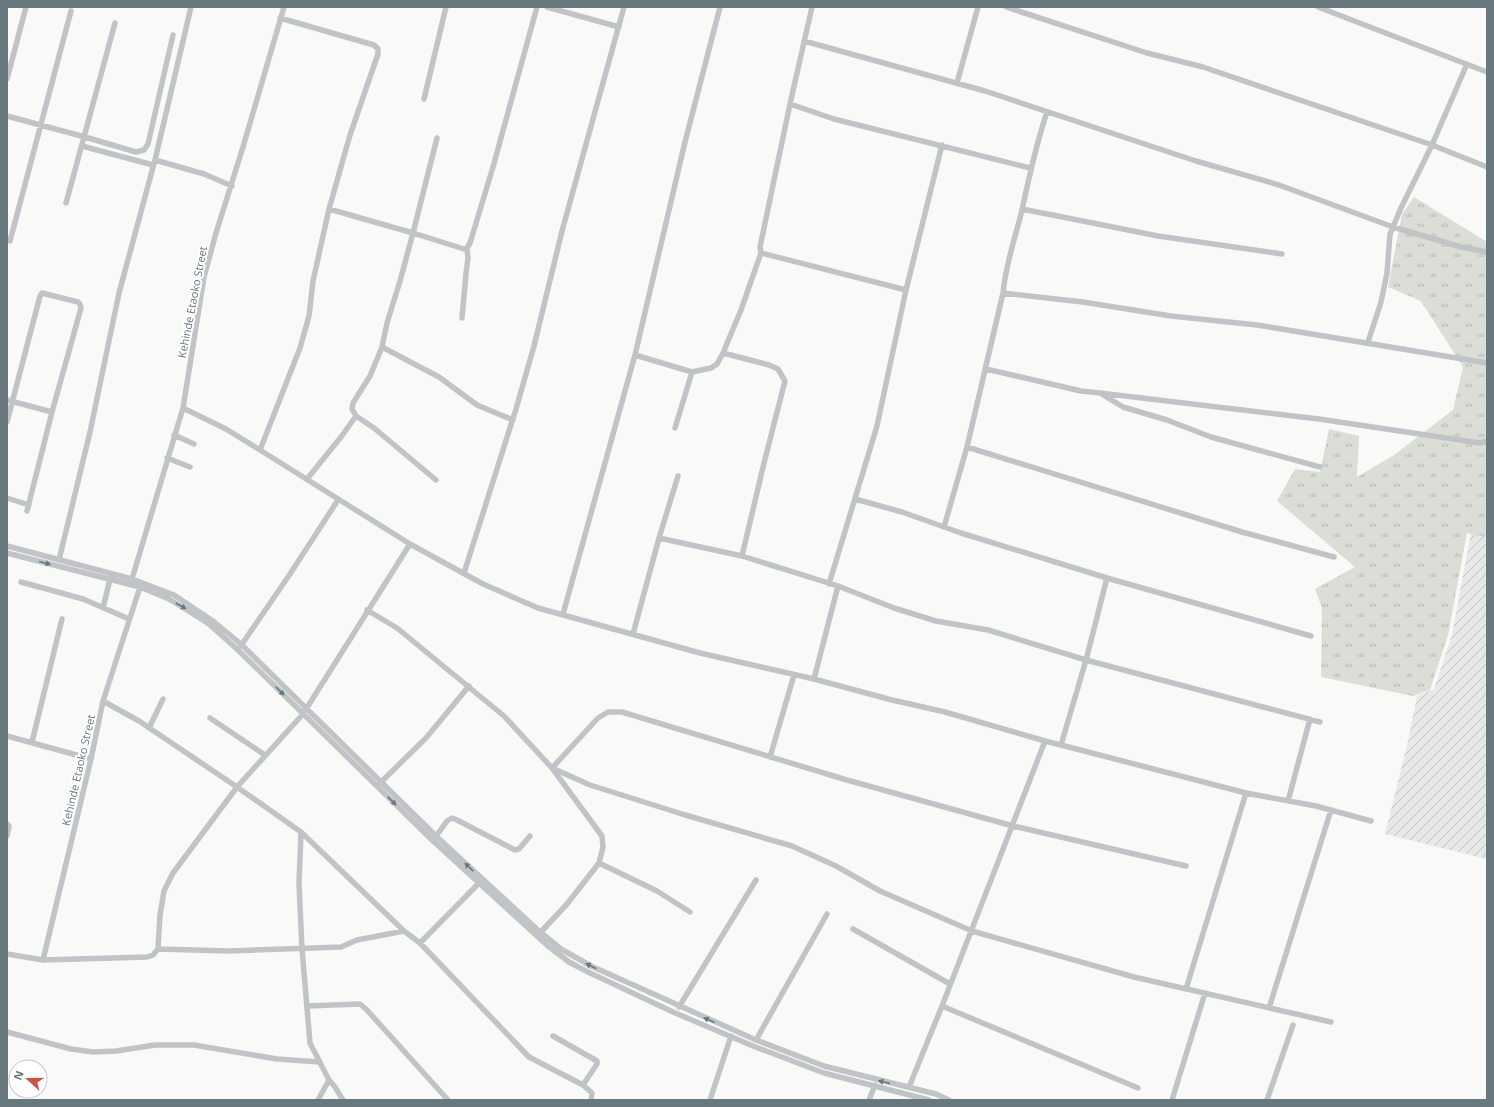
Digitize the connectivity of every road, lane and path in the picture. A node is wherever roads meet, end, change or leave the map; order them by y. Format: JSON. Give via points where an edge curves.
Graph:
{"nodes":[{"id":1,"x":26,"y":7,"type":"edge"},
{"id":2,"x":191,"y":7,"type":"edge"},
{"id":3,"x":284,"y":7,"type":"edge"},
{"id":4,"x":446,"y":7,"type":"edge"},
{"id":5,"x":537,"y":7,"type":"edge"},
{"id":6,"x":547,"y":7,"type":"edge"},
{"id":7,"x":624,"y":7,"type":"edge"},
{"id":8,"x":720,"y":7,"type":"edge"},
{"id":9,"x":812,"y":7,"type":"edge"},
{"id":10,"x":978,"y":7,"type":"edge"},
{"id":11,"x":1006,"y":7,"type":"edge"},
{"id":12,"x":1318,"y":7,"type":"edge"},
{"id":13,"x":71,"y":10,"type":"dead end"},
{"id":14,"x":280,"y":18,"type":"junction"},
{"id":15,"x":115,"y":23,"type":"dead end"},
{"id":16,"x":620,"y":27,"type":"junction"},
{"id":17,"x":173,"y":34,"type":"dead end"},
{"id":18,"x":804,"y":41,"type":"junction"},
{"id":19,"x":1467,"y":64,"type":"junction"},
{"id":20,"x":1487,"y":72,"type":"edge"},
{"id":21,"x":7,"y":78,"type":"edge"},
{"id":22,"x":957,"y":83,"type":"junction"},
{"id":23,"x":424,"y":99,"type":"dead end"},
{"id":24,"x":790,"y":104,"type":"junction"},
{"id":25,"x":1047,"y":112,"type":"junction"},
{"id":26,"x":7,"y":116,"type":"edge"},
{"id":27,"x":41,"y":125,"type":"junction"},
{"id":28,"x":85,"y":136,"type":"junction"},
{"id":29,"x":437,"y":138,"type":"dead end"},
{"id":30,"x":1432,"y":145,"type":"junction"},
{"id":31,"x":82,"y":146,"type":"junction"},
{"id":32,"x":942,"y":146,"type":"junction"},
{"id":33,"x":154,"y":162,"type":"junction"},
{"id":34,"x":1487,"y":167,"type":"edge"},
{"id":35,"x":1030,"y":168,"type":"junction"},
{"id":36,"x":232,"y":186,"type":"junction"},
{"id":37,"x":66,"y":203,"type":"dead end"},
{"id":38,"x":329,"y":209,"type":"junction"},
{"id":39,"x":1022,"y":209,"type":"junction"},
{"id":40,"x":1393,"y":227,"type":"junction"},
{"id":41,"x":413,"y":233,"type":"junction"},
{"id":42,"x":10,"y":241,"type":"dead end"},
{"id":43,"x":467,"y":248,"type":"junction"},
{"id":44,"x":1487,"y":252,"type":"edge"},
{"id":45,"x":761,"y":253,"type":"junction"},
{"id":46,"x":1282,"y":254,"type":"dead end"},
{"id":47,"x":906,"y":290,"type":"junction"},
{"id":48,"x":1003,"y":293,"type":"junction"},
{"id":49,"x":462,"y":318,"type":"dead end"},
{"id":50,"x":1368,"y":342,"type":"junction"},
{"id":51,"x":382,"y":347,"type":"junction"},
{"id":52,"x":723,"y":353,"type":"junction"},
{"id":53,"x":635,"y":355,"type":"junction"},
{"id":54,"x":1487,"y":363,"type":"edge"},
{"id":55,"x":986,"y":369,"type":"junction"},
{"id":56,"x":692,"y":372,"type":"junction"},
{"id":57,"x":1100,"y":393,"type":"junction"},
{"id":58,"x":10,"y":400,"type":"edge"},
{"id":59,"x":183,"y":408,"type":"junction"},
{"id":60,"x":52,"y":412,"type":"junction"},
{"id":61,"x":356,"y":416,"type":"junction"},
{"id":62,"x":513,"y":420,"type":"junction"},
{"id":63,"x":7,"y":422,"type":"edge"},
{"id":64,"x":675,"y":428,"type":"dead end"},
{"id":65,"x":174,"y":435,"type":"junction"},
{"id":66,"x":1487,"y":442,"type":"edge"},
{"id":67,"x":194,"y":444,"type":"dead end"},
{"id":68,"x":967,"y":447,"type":"junction"},
{"id":69,"x":260,"y":450,"type":"junction"},
{"id":70,"x":167,"y":458,"type":"junction"},
{"id":71,"x":1320,"y":467,"type":"dead end"},
{"id":72,"x":190,"y":468,"type":"dead end"},
{"id":73,"x":678,"y":476,"type":"dead end"},
{"id":74,"x":307,"y":479,"type":"junction"},
{"id":75,"x":436,"y":480,"type":"dead end"},
{"id":76,"x":7,"y":498,"type":"edge"},
{"id":77,"x":338,"y":500,"type":"junction"},
{"id":78,"x":855,"y":500,"type":"junction"},
{"id":79,"x":29,"y":504,"type":"junction"},
{"id":80,"x":27,"y":511,"type":"dead end"},
{"id":81,"x":944,"y":527,"type":"junction"},
{"id":82,"x":659,"y":538,"type":"junction"},
{"id":83,"x":410,"y":544,"type":"junction"},
{"id":84,"x":7,"y":546,"type":"edge"},
{"id":85,"x":7,"y":552,"type":"edge"},
{"id":86,"x":742,"y":556,"type":"junction"},
{"id":87,"x":1334,"y":557,"type":"dead end"},
{"id":88,"x":59,"y":560,"type":"junction"},
{"id":89,"x":72,"y":563,"type":"junction"},
{"id":90,"x":71,"y":569,"type":"junction"},
{"id":91,"x":464,"y":573,"type":"junction"},
{"id":92,"x":110,"y":576,"type":"junction"},
{"id":93,"x":1107,"y":578,"type":"junction"},
{"id":94,"x":132,"y":579,"type":"junction"},
{"id":95,"x":21,"y":582,"type":"dead end"},
{"id":96,"x":829,"y":584,"type":"junction"},
{"id":97,"x":838,"y":586,"type":"junction"},
{"id":98,"x":140,"y":587,"type":"junction"},
{"id":99,"x":103,"y":608,"type":"junction"},
{"id":100,"x":367,"y":610,"type":"junction"},
{"id":101,"x":563,"y":614,"type":"junction"},
{"id":102,"x":62,"y":619,"type":"dead end"},
{"id":103,"x":129,"y":619,"type":"junction"},
{"id":104,"x":633,"y":634,"type":"junction"},
{"id":105,"x":1311,"y":636,"type":"dead end"},
{"id":106,"x":240,"y":647,"type":"junction"},
{"id":107,"x":1086,"y":660,"type":"junction"},
{"id":108,"x":794,"y":675,"type":"junction"},
{"id":109,"x":814,"y":679,"type":"junction"},
{"id":110,"x":469,"y":686,"type":"junction"},
{"id":111,"x":163,"y":699,"type":"dead end"},
{"id":112,"x":103,"y":701,"type":"junction"},
{"id":113,"x":307,"y":708,"type":"junction"},
{"id":114,"x":303,"y":714,"type":"junction"},
{"id":115,"x":210,"y":718,"type":"dead end"},
{"id":116,"x":1310,"y":719,"type":"junction"},
{"id":117,"x":1320,"y":722,"type":"dead end"},
{"id":118,"x":149,"y":728,"type":"junction"},
{"id":119,"x":7,"y":736,"type":"edge"},
{"id":120,"x":1045,"y":741,"type":"junction"},
{"id":121,"x":32,"y":742,"type":"junction"},
{"id":122,"x":1061,"y":745,"type":"junction"},
{"id":123,"x":265,"y":755,"type":"junction"},
{"id":124,"x":770,"y":757,"type":"junction"},
{"id":125,"x":91,"y":759,"type":"junction"},
{"id":126,"x":552,"y":768,"type":"junction"},
{"id":127,"x":380,"y":784,"type":"junction"},
{"id":128,"x":237,"y":786,"type":"junction"},
{"id":129,"x":1246,"y":793,"type":"junction"},
{"id":130,"x":1288,"y":800,"type":"junction"},
{"id":131,"x":1331,"y":810,"type":"junction"},
{"id":132,"x":1371,"y":821,"type":"dead end"},
{"id":133,"x":7,"y":824,"type":"edge"},
{"id":134,"x":1013,"y":826,"type":"junction"},
{"id":135,"x":301,"y":832,"type":"junction"},
{"id":136,"x":7,"y":836,"type":"edge"},
{"id":137,"x":530,"y":836,"type":"dead end"},
{"id":138,"x":434,"y":838,"type":"junction"},
{"id":139,"x":599,"y":863,"type":"junction"},
{"id":140,"x":1186,"y":866,"type":"dead end"},
{"id":141,"x":756,"y":880,"type":"dead end"},
{"id":142,"x":480,"y":882,"type":"junction"},
{"id":143,"x":690,"y":912,"type":"dead end"},
{"id":144,"x":827,"y":914,"type":"dead end"},
{"id":145,"x":853,"y":929,"type":"dead end"},
{"id":146,"x":404,"y":931,"type":"junction"},
{"id":147,"x":972,"y":931,"type":"junction"},
{"id":148,"x":539,"y":934,"type":"junction"},
{"id":149,"x":420,"y":943,"type":"junction"},
{"id":150,"x":158,"y":949,"type":"junction"},
{"id":151,"x":302,"y":949,"type":"junction"},
{"id":152,"x":7,"y":954,"type":"edge"},
{"id":153,"x":43,"y":960,"type":"junction"},
{"id":154,"x":950,"y":984,"type":"junction"},
{"id":155,"x":1186,"y":989,"type":"junction"},
{"id":156,"x":1205,"y":993,"type":"junction"},
{"id":157,"x":307,"y":1006,"type":"junction"},
{"id":158,"x":942,"y":1006,"type":"junction"},
{"id":159,"x":679,"y":1007,"type":"junction"},
{"id":160,"x":1269,"y":1008,"type":"junction"},
{"id":161,"x":1331,"y":1022,"type":"dead end"},
{"id":162,"x":1293,"y":1025,"type":"dead end"},
{"id":163,"x":7,"y":1032,"type":"edge"},
{"id":164,"x":554,"y":1036,"type":"dead end"},
{"id":165,"x":731,"y":1036,"type":"junction"},
{"id":166,"x":756,"y":1040,"type":"junction"},
{"id":167,"x":320,"y":1062,"type":"junction"},
{"id":168,"x":329,"y":1080,"type":"junction"},
{"id":169,"x":583,"y":1085,"type":"junction"},
{"id":170,"x":875,"y":1085,"type":"junction"},
{"id":171,"x":909,"y":1087,"type":"junction"},
{"id":172,"x":1138,"y":1088,"type":"dead end"},
{"id":173,"x":318,"y":1100,"type":"edge"},
{"id":174,"x":343,"y":1100,"type":"edge"},
{"id":175,"x":448,"y":1100,"type":"edge"},
{"id":176,"x":591,"y":1100,"type":"edge"},
{"id":177,"x":710,"y":1100,"type":"edge"},
{"id":178,"x":869,"y":1100,"type":"edge"},
{"id":179,"x":929,"y":1100,"type":"edge"},
{"id":180,"x":949,"y":1100,"type":"edge"},
{"id":181,"x":1172,"y":1100,"type":"edge"},
{"id":182,"x":1268,"y":1100,"type":"edge"}],
"edges":[{"from":1,"to":21,"type":"street"},
{"from":2,"to":33,"type":"street"},
{"from":3,"to":14,"type":"street","name":"Kehinde Etaoko Street"},
{"from":4,"to":23,"type":"street"},
{"from":5,"to":43,"type":"street","via":[[493,167]]},
{"from":6,"to":16,"type":"street"},
{"from":7,"to":16,"type":"street"},
{"from":8,"to":53,"type":"street"},
{"from":9,"to":18,"type":"street"},
{"from":10,"to":22,"type":"street"},
{"from":11,"to":30,"type":"street","via":[[1148,53],[1203,67]]},
{"from":12,"to":19,"type":"street"},
{"from":13,"to":27,"type":"street"},
{"from":14,"to":36,"type":"street","name":"Kehinde Etaoko Street"},
{"from":14,"to":38,"type":"street","via":[[374,45],[378,49]]},
{"from":15,"to":28,"type":"street"},
{"from":16,"to":62,"type":"street","via":[[595,108]]},
{"from":17,"to":28,"type":"street","via":[[148,144],[144,150],[136,152]]},
{"from":18,"to":22,"type":"street"},
{"from":18,"to":24,"type":"street"},
{"from":19,"to":20,"type":"street"},
{"from":19,"to":30,"type":"street"},
{"from":22,"to":25,"type":"street"},
{"from":24,"to":32,"type":"street"},
{"from":24,"to":45,"type":"street","via":[[760,247]]},
{"from":25,"to":35,"type":"street"},
{"from":25,"to":40,"type":"street","via":[[1196,161],[1279,185]]},
{"from":26,"to":27,"type":"street"},
{"from":27,"to":28,"type":"street"},
{"from":27,"to":42,"type":"street"},
{"from":28,"to":31,"type":"street"},
{"from":29,"to":41,"type":"street"},
{"from":30,"to":34,"type":"street"},
{"from":30,"to":40,"type":"street"},
{"from":31,"to":33,"type":"street"},
{"from":31,"to":37,"type":"street"},
{"from":32,"to":35,"type":"street"},
{"from":32,"to":47,"type":"street"},
{"from":33,"to":36,"type":"street","via":[[204,174]]},
{"from":33,"to":88,"type":"street","via":[[119,293],[90,432]]},
{"from":35,"to":39,"type":"street"},
{"from":36,"to":59,"type":"street","name":"Kehinde Etaoko Street","via":[[204,277]]},
{"from":38,"to":41,"type":"street"},
{"from":38,"to":69,"type":"street","via":[[314,276],[310,316]]},
{"from":39,"to":46,"type":"street","via":[[1158,236]]},
{"from":39,"to":48,"type":"street","via":[[1009,252]]},
{"from":40,"to":44,"type":"street","via":[[1461,248]]},
{"from":40,"to":50,"type":"street","via":[[1381,302]]},
{"from":41,"to":43,"type":"street"},
{"from":41,"to":51,"type":"street"},
{"from":43,"to":49,"type":"street"},
{"from":45,"to":47,"type":"street"},
{"from":45,"to":52,"type":"street"},
{"from":47,"to":78,"type":"street","via":[[877,426]]},
{"from":48,"to":50,"type":"street","via":[[1257,325]]},
{"from":48,"to":55,"type":"street"},
{"from":50,"to":54,"type":"street"},
{"from":51,"to":61,"type":"street","via":[[370,376],[353,403],[352,410]]},
{"from":51,"to":62,"type":"street","via":[[439,377],[477,405]]},
{"from":52,"to":56,"type":"street","via":[[717,364],[711,368]]},
{"from":52,"to":86,"type":"street","via":[[768,364],[778,369],[785,381]]},
{"from":53,"to":56,"type":"street"},
{"from":53,"to":101,"type":"street"},
{"from":55,"to":57,"type":"street"},
{"from":55,"to":68,"type":"street"},
{"from":56,"to":64,"type":"street"},
{"from":57,"to":66,"type":"street"},
{"from":57,"to":71,"type":"street","via":[[1123,407],[1211,437]]},
{"from":58,"to":60,"type":"street"},
{"from":58,"to":60,"type":"street","via":[[42,293],[78,302],[81,308]]},
{"from":58,"to":63,"type":"street"},
{"from":59,"to":65,"type":"street","name":"Kehinde Etaoko Street"},
{"from":59,"to":69,"type":"street","via":[[226,429]]},
{"from":60,"to":79,"type":"street"},
{"from":61,"to":74,"type":"street"},
{"from":61,"to":75,"type":"street"},
{"from":62,"to":91,"type":"street"},
{"from":65,"to":67,"type":"street"},
{"from":65,"to":70,"type":"street","name":"Kehinde Etaoko Street"},
{"from":68,"to":81,"type":"street"},
{"from":68,"to":87,"type":"street","via":[[1242,532]]},
{"from":69,"to":74,"type":"street"},
{"from":70,"to":72,"type":"street"},
{"from":70,"to":94,"type":"street","name":"Kehinde Etaoko Street"},
{"from":73,"to":82,"type":"street"},
{"from":74,"to":77,"type":"street"},
{"from":76,"to":79,"type":"street"},
{"from":77,"to":83,"type":"street"},
{"from":77,"to":106,"type":"street"},
{"from":78,"to":81,"type":"street","via":[[902,512]]},
{"from":78,"to":96,"type":"street"},
{"from":79,"to":80,"type":"street"},
{"from":81,"to":93,"type":"street"},
{"from":82,"to":86,"type":"street"},
{"from":82,"to":104,"type":"street"},
{"from":83,"to":91,"type":"street"},
{"from":83,"to":100,"type":"street"},
{"from":84,"to":88,"type":"street"},
{"from":85,"to":90,"type":"street","one_way":true},
{"from":86,"to":96,"type":"street"},
{"from":88,"to":89,"type":"street"},
{"from":89,"to":90,"type":"street"},
{"from":89,"to":92,"type":"street"},
{"from":90,"to":92,"type":"street"},
{"from":91,"to":101,"type":"street","via":[[538,608]]},
{"from":92,"to":94,"type":"street"},
{"from":92,"to":98,"type":"street"},
{"from":92,"to":99,"type":"street"},
{"from":93,"to":105,"type":"street"},
{"from":93,"to":107,"type":"street"},
{"from":94,"to":106,"type":"street","via":[[174,595],[192,605]]},
{"from":95,"to":99,"type":"street","via":[[83,599]]},
{"from":96,"to":97,"type":"street"},
{"from":97,"to":107,"type":"street","via":[[936,621],[988,630]]},
{"from":97,"to":109,"type":"street"},
{"from":98,"to":103,"type":"street","name":"Kehinde Etaoko Street"},
{"from":98,"to":106,"type":"street","one_way":true,"via":[[169,599]]},
{"from":99,"to":103,"type":"street"},
{"from":100,"to":110,"type":"street","via":[[397,628]]},
{"from":100,"to":113,"type":"street"},
{"from":101,"to":104,"type":"street"},
{"from":102,"to":121,"type":"street"},
{"from":103,"to":112,"type":"street","name":"Kehinde Etaoko Street"},
{"from":104,"to":108,"type":"street"},
{"from":106,"to":113,"type":"street"},
{"from":106,"to":114,"type":"street","one_way":true},
{"from":107,"to":116,"type":"street"},
{"from":107,"to":122,"type":"street"},
{"from":108,"to":109,"type":"street"},
{"from":108,"to":124,"type":"street"},
{"from":109,"to":120,"type":"street","via":[[885,699],[945,712]]},
{"from":110,"to":126,"type":"street","via":[[504,716]]},
{"from":110,"to":127,"type":"street","via":[[426,738]]},
{"from":111,"to":118,"type":"street"},
{"from":112,"to":118,"type":"street"},
{"from":112,"to":125,"type":"street","name":"Kehinde Etaoko Street"},
{"from":113,"to":114,"type":"street"},
{"from":113,"to":127,"type":"street"},
{"from":114,"to":123,"type":"street"},
{"from":114,"to":127,"type":"street"},
{"from":115,"to":123,"type":"street"},
{"from":116,"to":117,"type":"street"},
{"from":116,"to":130,"type":"street"},
{"from":118,"to":128,"type":"street"},
{"from":119,"to":121,"type":"street"},
{"from":120,"to":122,"type":"street"},
{"from":120,"to":134,"type":"street"},
{"from":121,"to":125,"type":"street"},
{"from":122,"to":129,"type":"street"},
{"from":123,"to":128,"type":"street"},
{"from":124,"to":126,"type":"street","via":[[622,712],[608,712],[587,729]]},
{"from":124,"to":134,"type":"street"},
{"from":125,"to":153,"type":"street","name":"Kehinde Etaoko Street"},
{"from":126,"to":139,"type":"street","via":[[602,836],[603,847]]},
{"from":126,"to":147,"type":"street","via":[[590,784],[682,814],[792,846],[836,866],[880,891]]},
{"from":127,"to":138,"type":"street"},
{"from":128,"to":135,"type":"street"},
{"from":128,"to":150,"type":"street","via":[[173,873],[164,892]]},
{"from":129,"to":130,"type":"street"},
{"from":129,"to":155,"type":"street"},
{"from":130,"to":131,"type":"street"},
{"from":131,"to":132,"type":"street"},
{"from":131,"to":160,"type":"street"},
{"from":133,"to":136,"type":"street"},
{"from":134,"to":140,"type":"street"},
{"from":134,"to":147,"type":"street"},
{"from":135,"to":146,"type":"street"},
{"from":135,"to":151,"type":"street","via":[[299,883]]},
{"from":137,"to":138,"type":"street","via":[[519,850],[515,850],[452,818]]},
{"from":138,"to":142,"type":"street"},
{"from":139,"to":143,"type":"street","via":[[657,891]]},
{"from":139,"to":148,"type":"street","via":[[567,904]]},
{"from":141,"to":159,"type":"street"},
{"from":142,"to":148,"type":"street"},
{"from":142,"to":149,"type":"street"},
{"from":144,"to":166,"type":"street"},
{"from":145,"to":154,"type":"street"},
{"from":146,"to":149,"type":"street"},
{"from":146,"to":151,"type":"street","via":[[357,940],[341,947]]},
{"from":147,"to":154,"type":"street"},
{"from":147,"to":155,"type":"street","via":[[1083,964]]},
{"from":159,"to":148,"type":"street","one_way":true,"via":[[590,966]]},
{"from":148,"to":165,"type":"street","via":[[557,954],[588,972]]},
{"from":149,"to":169,"type":"street","via":[[529,1057]]},
{"from":150,"to":151,"type":"street"},
{"from":150,"to":153,"type":"street","via":[[147,957]]},
{"from":151,"to":157,"type":"street"},
{"from":152,"to":153,"type":"street"},
{"from":154,"to":158,"type":"street"},
{"from":155,"to":156,"type":"street"},
{"from":156,"to":160,"type":"street"},
{"from":156,"to":181,"type":"street"},
{"from":157,"to":167,"type":"street","via":[[310,1043]]},
{"from":157,"to":175,"type":"street","via":[[360,1004]]},
{"from":158,"to":171,"type":"street"},
{"from":158,"to":172,"type":"street"},
{"from":166,"to":159,"type":"street","one_way":true},
{"from":160,"to":161,"type":"street"},
{"from":162,"to":182,"type":"street"},
{"from":163,"to":167,"type":"street","via":[[71,1049],[93,1052],[155,1045],[194,1045],[277,1060]]},
{"from":164,"to":169,"type":"street","via":[[597,1061]]},
{"from":165,"to":170,"type":"street","via":[[824,1073]]},
{"from":165,"to":177,"type":"street"},
{"from":171,"to":166,"type":"street","one_way":true,"via":[[824,1066]]},
{"from":167,"to":168,"type":"street"},
{"from":168,"to":173,"type":"street"},
{"from":168,"to":174,"type":"street"},
{"from":169,"to":176,"type":"street","via":[[592,1093]]},
{"from":170,"to":178,"type":"street"},
{"from":170,"to":179,"type":"street"},
{"from":171,"to":180,"type":"street"}]}
